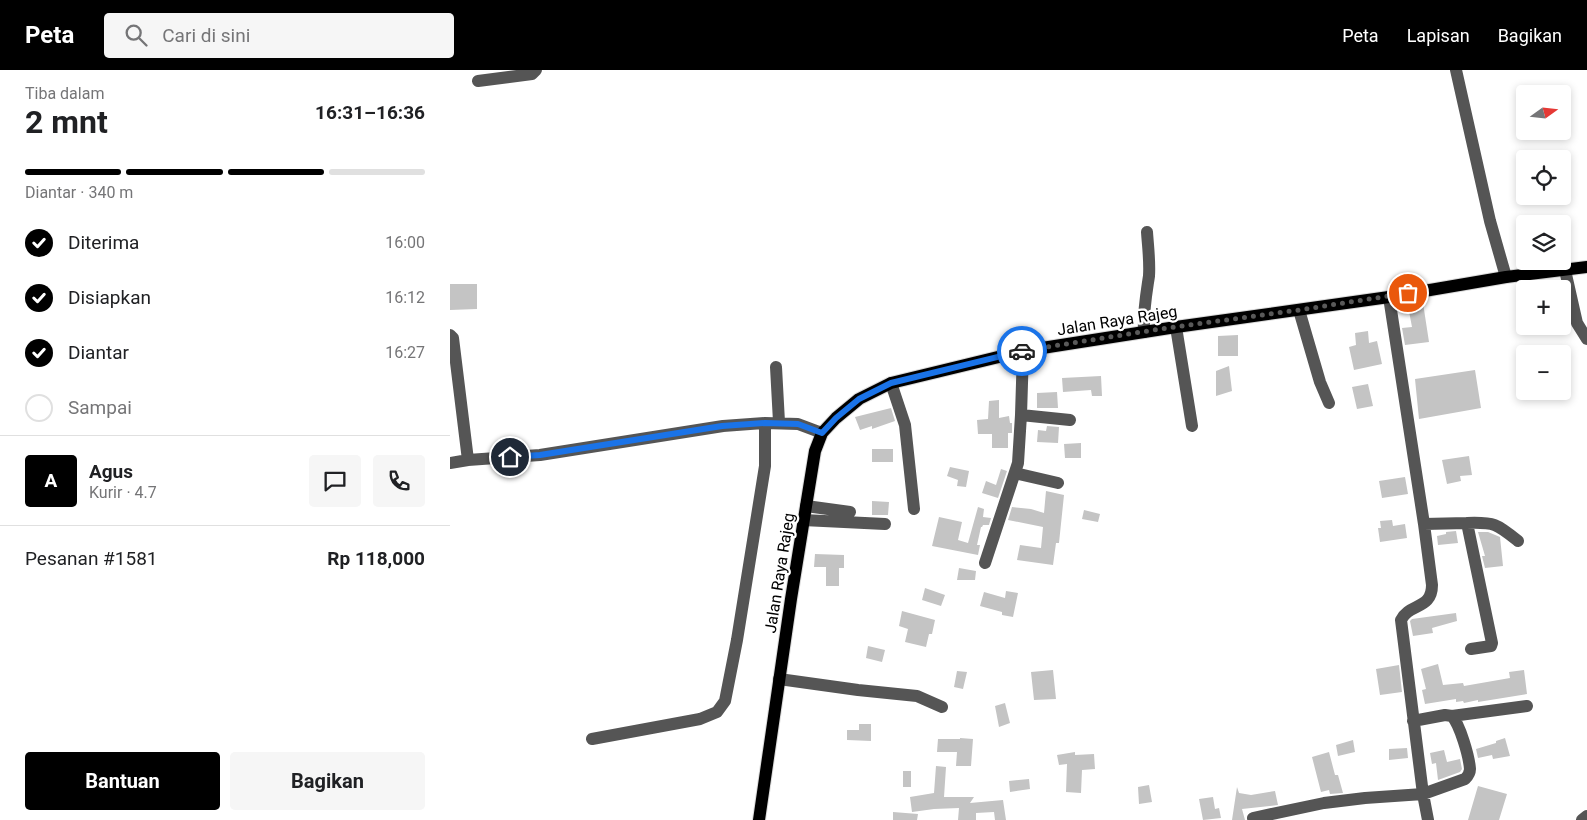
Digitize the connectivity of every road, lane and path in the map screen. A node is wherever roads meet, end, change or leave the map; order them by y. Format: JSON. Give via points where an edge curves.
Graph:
{"nodes":[{"id":1,"x":536,"y":70,"type":"edge"},
{"id":2,"x":1456,"y":70,"type":"edge"},
{"id":3,"x":478,"y":81,"type":"dead end"},
{"id":4,"x":1146,"y":232,"type":"dead end"},
{"id":5,"x":1587,"y":266,"type":"edge"},
{"id":6,"x":1571,"y":269,"type":"edge"},
{"id":7,"x":1565,"y":270,"type":"joint"},
{"id":8,"x":1506,"y":277,"type":"junction"},
{"id":9,"x":1389,"y":297,"type":"junction"},
{"id":10,"x":1299,"y":310,"type":"junction"},
{"id":11,"x":1176,"y":327,"type":"junction"},
{"id":12,"x":1144,"y":332,"type":"junction"},
{"id":13,"x":450,"y":335,"type":"edge"},
{"id":14,"x":1587,"y":339,"type":"edge"},
{"id":15,"x":1024,"y":351,"type":"junction"},
{"id":16,"x":776,"y":367,"type":"dead end"},
{"id":17,"x":891,"y":383,"type":"junction"},
{"id":18,"x":1329,"y":403,"type":"dead end"},
{"id":19,"x":1022,"y":415,"type":"junction"},
{"id":20,"x":1070,"y":420,"type":"dead end"},
{"id":21,"x":779,"y":422,"type":"junction"},
{"id":22,"x":765,"y":423,"type":"junction"},
{"id":23,"x":1192,"y":426,"type":"dead end"},
{"id":24,"x":822,"y":433,"type":"junction"},
{"id":25,"x":468,"y":460,"type":"junction"},
{"id":26,"x":450,"y":463,"type":"edge"},
{"id":27,"x":1015,"y":473,"type":"junction"},
{"id":28,"x":1058,"y":483,"type":"dead end"},
{"id":29,"x":806,"y":506,"type":"junction"},
{"id":30,"x":914,"y":510,"type":"dead end"},
{"id":31,"x":850,"y":512,"type":"dead end"},
{"id":32,"x":803,"y":520,"type":"junction"},
{"id":33,"x":885,"y":524,"type":"dead end"},
{"id":34,"x":1424,"y":524,"type":"junction"},
{"id":35,"x":1467,"y":524,"type":"junction"},
{"id":36,"x":1518,"y":541,"type":"dead end"},
{"id":37,"x":984,"y":563,"type":"dead end"},
{"id":38,"x":1471,"y":649,"type":"dead end"},
{"id":39,"x":779,"y":679,"type":"junction"},
{"id":40,"x":1527,"y":706,"type":"dead end"},
{"id":41,"x":942,"y":707,"type":"dead end"},
{"id":42,"x":1452,"y":716,"type":"junction"},
{"id":43,"x":1413,"y":721,"type":"junction"},
{"id":44,"x":592,"y":739,"type":"dead end"},
{"id":45,"x":1423,"y":794,"type":"junction"},
{"id":46,"x":1587,"y":816,"type":"edge"},
{"id":47,"x":1252,"y":818,"type":"dead end"},
{"id":48,"x":759,"y":820,"type":"edge"},
{"id":49,"x":1428,"y":820,"type":"edge"},
{"id":50,"x":1582,"y":820,"type":"edge"}],
"edges":[{"from":1,"to":3,"type":"street","via":[[532,74]]},
{"from":2,"to":8,"type":"street"},
{"from":4,"to":12,"type":"street","via":[[1149,276]]},
{"from":5,"to":6,"type":"main road","name":"Jalan Raya Rajeg"},
{"from":7,"to":8,"type":"main road","name":"Jalan Raya Rajeg"},
{"from":7,"to":14,"type":"street","via":[[1577,323]]},
{"from":8,"to":9,"type":"main road","name":"Jalan Raya Rajeg"},
{"from":9,"to":10,"type":"main road","name":"Jalan Raya Rajeg"},
{"from":9,"to":34,"type":"street"},
{"from":10,"to":11,"type":"main road","name":"Jalan Raya Rajeg"},
{"from":10,"to":18,"type":"street"},
{"from":11,"to":12,"type":"main road","name":"Jalan Raya Rajeg"},
{"from":11,"to":23,"type":"street"},
{"from":12,"to":15,"type":"main road","name":"Jalan Raya Rajeg"},
{"from":13,"to":25,"type":"street","via":[[453,338]]},
{"from":15,"to":17,"type":"main road","name":"Jalan Raya Rajeg"},
{"from":15,"to":19,"type":"street"},
{"from":16,"to":21,"type":"street"},
{"from":17,"to":24,"type":"main road","name":"Jalan Raya Rajeg","via":[[859,399]]},
{"from":17,"to":30,"type":"street","via":[[905,425]]},
{"from":19,"to":20,"type":"street"},
{"from":19,"to":27,"type":"street"},
{"from":21,"to":22,"type":"street"},
{"from":21,"to":24,"type":"street","via":[[798,424]]},
{"from":22,"to":25,"type":"street","via":[[722,426],[540,455]]},
{"from":22,"to":44,"type":"street","via":[[765,466],[725,701],[717,712],[700,719]]},
{"from":24,"to":29,"type":"main road","name":"Jalan Raya Rajeg","via":[[815,451]]},
{"from":25,"to":26,"type":"street"},
{"from":27,"to":28,"type":"street"},
{"from":27,"to":37,"type":"street"},
{"from":29,"to":31,"type":"street"},
{"from":29,"to":32,"type":"main road","name":"Jalan Raya Rajeg"},
{"from":32,"to":33,"type":"street"},
{"from":32,"to":39,"type":"main road","name":"Jalan Raya Rajeg"},
{"from":34,"to":35,"type":"street"},
{"from":34,"to":43,"type":"street","via":[[1432,594],[1401,620]]},
{"from":35,"to":36,"type":"street","via":[[1494,524]]},
{"from":35,"to":38,"type":"street","via":[[1492,643],[1491,646]]},
{"from":39,"to":41,"type":"street","via":[[917,696]]},
{"from":39,"to":48,"type":"main road","name":"Jalan Raya Rajeg"},
{"from":40,"to":42,"type":"street"},
{"from":42,"to":43,"type":"street"},
{"from":42,"to":45,"type":"street","via":[[1465,747],[1470,770],[1468,776]]},
{"from":43,"to":45,"type":"street"},
{"from":45,"to":47,"type":"street","via":[[1324,803]]},
{"from":45,"to":49,"type":"street"},
{"from":46,"to":50,"type":"street"}]}
